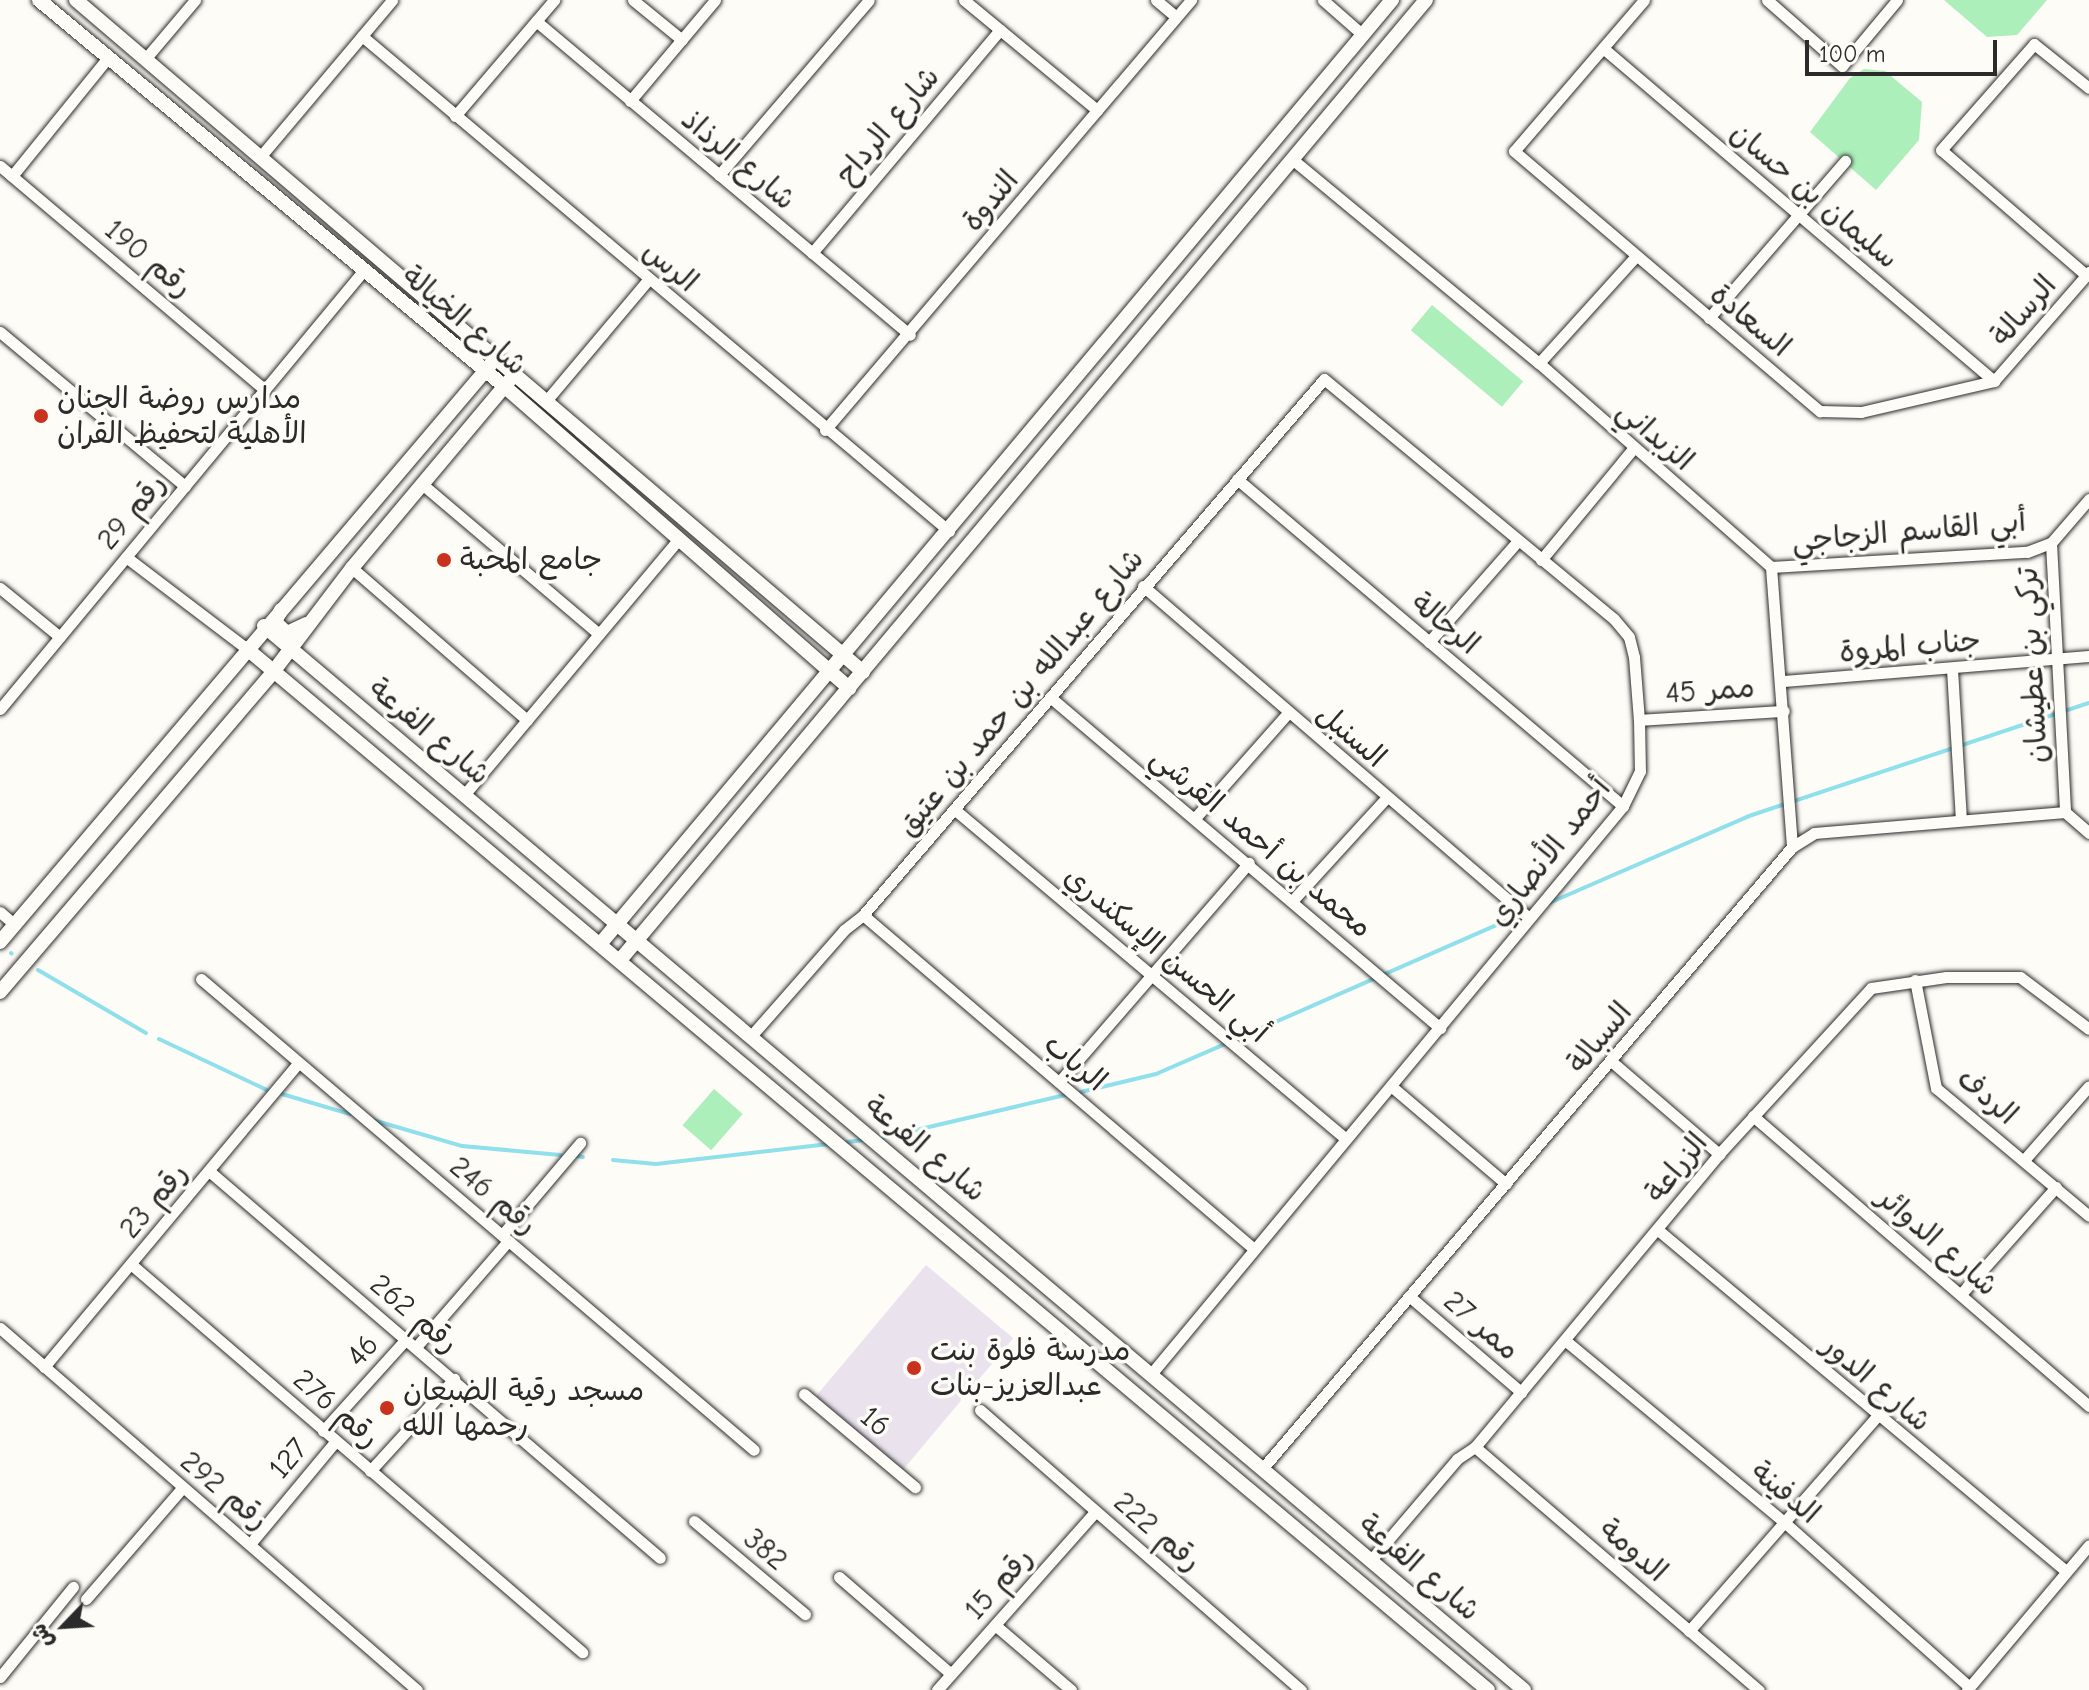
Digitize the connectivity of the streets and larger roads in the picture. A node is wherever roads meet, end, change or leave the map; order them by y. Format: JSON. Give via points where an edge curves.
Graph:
{"nodes":[{"id":1,"x":39,"y":0,"type":"edge"},
{"id":2,"x":76,"y":0,"type":"edge"},
{"id":3,"x":195,"y":0,"type":"edge"},
{"id":4,"x":392,"y":0,"type":"edge"},
{"id":5,"x":554,"y":0,"type":"edge"},
{"id":6,"x":633,"y":0,"type":"edge"},
{"id":7,"x":715,"y":0,"type":"edge"},
{"id":8,"x":869,"y":0,"type":"edge"},
{"id":9,"x":964,"y":0,"type":"edge"},
{"id":10,"x":1156,"y":0,"type":"edge"},
{"id":11,"x":1191,"y":0,"type":"edge"},
{"id":12,"x":1323,"y":0,"type":"edge"},
{"id":13,"x":1392,"y":0,"type":"edge"},
{"id":14,"x":1426,"y":0,"type":"edge"},
{"id":15,"x":1644,"y":0,"type":"edge"},
{"id":16,"x":1767,"y":0,"type":"edge"},
{"id":17,"x":1897,"y":0,"type":"edge"},
{"id":18,"x":92,"y":13,"type":"junction"},
{"id":19,"x":1176,"y":17,"type":"junction"},
{"id":20,"x":536,"y":21,"type":"junction"},
{"id":21,"x":69,"y":26,"type":"junction"},
{"id":22,"x":1000,"y":30,"type":"junction"},
{"id":23,"x":1363,"y":35,"type":"junction"},
{"id":24,"x":362,"y":36,"type":"junction"},
{"id":25,"x":682,"y":40,"type":"junction"},
{"id":26,"x":1603,"y":48,"type":"junction"},
{"id":27,"x":146,"y":58,"type":"junction"},
{"id":28,"x":106,"y":60,"type":"junction"},
{"id":29,"x":2089,"y":88,"type":"edge"},
{"id":30,"x":630,"y":101,"type":"junction"},
{"id":31,"x":1097,"y":110,"type":"junction"},
{"id":32,"x":455,"y":116,"type":"junction"},
{"id":33,"x":260,"y":157,"type":"junction"},
{"id":34,"x":1292,"y":159,"type":"junction"},
{"id":35,"x":1845,"y":161,"type":"dead end"},
{"id":36,"x":0,"y":166,"type":"edge"},
{"id":37,"x":719,"y":175,"type":"junction"},
{"id":38,"x":12,"y":176,"type":"junction"},
{"id":39,"x":1799,"y":215,"type":"junction"},
{"id":40,"x":812,"y":253,"type":"junction"},
{"id":41,"x":1636,"y":256,"type":"junction"},
{"id":42,"x":363,"y":271,"type":"junction"},
{"id":43,"x":2088,"y":274,"type":"edge"},
{"id":44,"x":648,"y":280,"type":"junction"},
{"id":45,"x":1709,"y":318,"type":"junction"},
{"id":46,"x":463,"y":330,"type":"junction"},
{"id":47,"x":0,"y":332,"type":"edge"},
{"id":48,"x":910,"y":335,"type":"junction"},
{"id":49,"x":451,"y":343,"type":"junction"},
{"id":50,"x":496,"y":358,"type":"junction"},
{"id":51,"x":1539,"y":363,"type":"junction"},
{"id":52,"x":485,"y":371,"type":"junction"},
{"id":53,"x":515,"y":373,"type":"junction"},
{"id":54,"x":1324,"y":379,"type":"joint"},
{"id":55,"x":1994,"y":381,"type":"junction"},
{"id":56,"x":504,"y":386,"type":"junction"},
{"id":57,"x":265,"y":390,"type":"junction"},
{"id":58,"x":545,"y":400,"type":"junction"},
{"id":59,"x":535,"y":416,"type":"junction"},
{"id":60,"x":825,"y":430,"type":"junction"},
{"id":61,"x":1632,"y":450,"type":"junction"},
{"id":62,"x":1237,"y":479,"type":"junction"},
{"id":63,"x":422,"y":484,"type":"junction"},
{"id":64,"x":185,"y":486,"type":"junction"},
{"id":65,"x":2089,"y":499,"type":"edge"},
{"id":66,"x":949,"y":531,"type":"junction"},
{"id":67,"x":678,"y":540,"type":"junction"},
{"id":68,"x":1517,"y":542,"type":"junction"},
{"id":69,"x":2051,"y":543,"type":"junction"},
{"id":70,"x":126,"y":557,"type":"junction"},
{"id":71,"x":1541,"y":560,"type":"junction"},
{"id":72,"x":1771,"y":567,"type":"junction"},
{"id":73,"x":352,"y":568,"type":"junction"},
{"id":74,"x":1143,"y":586,"type":"junction"},
{"id":75,"x":0,"y":588,"type":"edge"},
{"id":76,"x":285,"y":603,"type":"junction"},
{"id":77,"x":307,"y":624,"type":"junction"},
{"id":78,"x":264,"y":626,"type":"junction"},
{"id":79,"x":818,"y":633,"type":"junction"},
{"id":80,"x":599,"y":634,"type":"junction"},
{"id":81,"x":60,"y":637,"type":"junction"},
{"id":82,"x":1429,"y":642,"type":"junction"},
{"id":83,"x":798,"y":644,"type":"junction"},
{"id":84,"x":246,"y":648,"type":"junction"},
{"id":85,"x":291,"y":650,"type":"junction"},
{"id":86,"x":845,"y":656,"type":"junction"},
{"id":87,"x":2089,"y":656,"type":"edge"},
{"id":88,"x":2059,"y":657,"type":"junction"},
{"id":89,"x":231,"y":666,"type":"junction"},
{"id":90,"x":1952,"y":669,"type":"junction"},
{"id":91,"x":273,"y":672,"type":"junction"},
{"id":92,"x":831,"y":672,"type":"junction"},
{"id":93,"x":863,"y":672,"type":"junction"},
{"id":94,"x":1783,"y":681,"type":"junction"},
{"id":95,"x":257,"y":688,"type":"junction"},
{"id":96,"x":849,"y":688,"type":"junction"},
{"id":97,"x":1050,"y":697,"type":"junction"},
{"id":98,"x":0,"y":709,"type":"edge"},
{"id":99,"x":1784,"y":711,"type":"junction"},
{"id":100,"x":1288,"y":713,"type":"junction"},
{"id":101,"x":527,"y":720,"type":"junction"},
{"id":102,"x":1639,"y":720,"type":"junction"},
{"id":103,"x":464,"y":795,"type":"junction"},
{"id":104,"x":1386,"y":798,"type":"junction"},
{"id":105,"x":1623,"y":806,"type":"junction"},
{"id":106,"x":954,"y":809,"type":"junction"},
{"id":107,"x":2065,"y":812,"type":"junction"},
{"id":108,"x":1195,"y":818,"type":"junction"},
{"id":109,"x":1961,"y":819,"type":"junction"},
{"id":110,"x":2089,"y":833,"type":"edge"},
{"id":111,"x":1792,"y":847,"type":"junction"},
{"id":112,"x":1249,"y":863,"type":"junction"},
{"id":113,"x":643,"y":890,"type":"junction"},
{"id":114,"x":1293,"y":900,"type":"junction"},
{"id":115,"x":665,"y":905,"type":"junction"},
{"id":116,"x":0,"y":912,"type":"edge"},
{"id":117,"x":863,"y":915,"type":"junction"},
{"id":118,"x":1529,"y":918,"type":"junction"},
{"id":119,"x":616,"y":923,"type":"junction"},
{"id":120,"x":14,"y":924,"type":"junction"},
{"id":121,"x":637,"y":939,"type":"junction"},
{"id":122,"x":0,"y":942,"type":"edge"},
{"id":123,"x":601,"y":943,"type":"junction"},
{"id":124,"x":621,"y":959,"type":"junction"},
{"id":125,"x":1153,"y":973,"type":"junction"},
{"id":126,"x":201,"y":979,"type":"dead end"},
{"id":127,"x":1915,"y":980,"type":"junction"},
{"id":128,"x":0,"y":992,"type":"edge"},
{"id":129,"x":1440,"y":1028,"type":"junction"},
{"id":130,"x":2089,"y":1029,"type":"edge"},
{"id":131,"x":751,"y":1036,"type":"junction"},
{"id":132,"x":1611,"y":1061,"type":"junction"},
{"id":133,"x":298,"y":1063,"type":"junction"},
{"id":134,"x":1059,"y":1082,"type":"junction"},
{"id":135,"x":1391,"y":1086,"type":"junction"},
{"id":136,"x":2089,"y":1086,"type":"edge"},
{"id":137,"x":1753,"y":1116,"type":"junction"},
{"id":138,"x":1346,"y":1139,"type":"junction"},
{"id":139,"x":580,"y":1143,"type":"dead end"},
{"id":140,"x":1719,"y":1154,"type":"junction"},
{"id":141,"x":2024,"y":1160,"type":"junction"},
{"id":142,"x":209,"y":1171,"type":"junction"},
{"id":143,"x":1506,"y":1184,"type":"junction"},
{"id":144,"x":2056,"y":1187,"type":"junction"},
{"id":145,"x":2089,"y":1216,"type":"edge"},
{"id":146,"x":1658,"y":1230,"type":"junction"},
{"id":147,"x":505,"y":1238,"type":"junction"},
{"id":148,"x":1254,"y":1249,"type":"junction"},
{"id":149,"x":132,"y":1265,"type":"junction"},
{"id":150,"x":1961,"y":1294,"type":"junction"},
{"id":151,"x":1409,"y":1296,"type":"junction"},
{"id":152,"x":0,"y":1328,"type":"edge"},
{"id":153,"x":1566,"y":1341,"type":"junction"},
{"id":154,"x":411,"y":1343,"type":"junction"},
{"id":155,"x":44,"y":1367,"type":"junction"},
{"id":156,"x":1152,"y":1373,"type":"junction"},
{"id":157,"x":454,"y":1379,"type":"junction"},
{"id":158,"x":1521,"y":1392,"type":"junction"},
{"id":159,"x":804,"y":1394,"type":"dead end"},
{"id":160,"x":2089,"y":1406,"type":"edge"},
{"id":161,"x":980,"y":1410,"type":"dead end"},
{"id":162,"x":1877,"y":1416,"type":"junction"},
{"id":163,"x":323,"y":1431,"type":"junction"},
{"id":164,"x":335,"y":1442,"type":"junction"},
{"id":165,"x":1475,"y":1447,"type":"junction"},
{"id":166,"x":754,"y":1450,"type":"dead end"},
{"id":167,"x":1262,"y":1469,"type":"junction"},
{"id":168,"x":370,"y":1471,"type":"junction"},
{"id":169,"x":915,"y":1487,"type":"dead end"},
{"id":170,"x":182,"y":1488,"type":"junction"},
{"id":171,"x":1096,"y":1511,"type":"junction"},
{"id":172,"x":694,"y":1521,"type":"dead end"},
{"id":173,"x":1783,"y":1521,"type":"junction"},
{"id":174,"x":250,"y":1544,"type":"junction"},
{"id":175,"x":2089,"y":1545,"type":"edge"},
{"id":176,"x":660,"y":1558,"type":"dead end"},
{"id":177,"x":1370,"y":1561,"type":"junction"},
{"id":178,"x":2066,"y":1571,"type":"junction"},
{"id":179,"x":839,"y":1577,"type":"dead end"},
{"id":180,"x":73,"y":1587,"type":"dead end"},
{"id":181,"x":86,"y":1599,"type":"dead end"},
{"id":182,"x":805,"y":1614,"type":"dead end"},
{"id":183,"x":995,"y":1625,"type":"junction"},
{"id":184,"x":1689,"y":1631,"type":"junction"},
{"id":185,"x":582,"y":1652,"type":"dead end"},
{"id":186,"x":951,"y":1674,"type":"junction"},
{"id":187,"x":0,"y":1677,"type":"edge"},
{"id":188,"x":1968,"y":1688,"type":"edge"},
{"id":189,"x":417,"y":1690,"type":"edge"},
{"id":190,"x":937,"y":1690,"type":"edge"},
{"id":191,"x":1071,"y":1690,"type":"edge"},
{"id":192,"x":1301,"y":1690,"type":"edge"},
{"id":193,"x":1488,"y":1690,"type":"edge"},
{"id":194,"x":1524,"y":1690,"type":"edge"},
{"id":195,"x":1759,"y":1690,"type":"edge"}],
"edges":[{"from":1,"to":21,"type":"street","name":"شارع الخيالة"},
{"from":2,"to":18,"type":"street","name":"شارع الخيالة"},
{"from":3,"to":27,"type":"street"},
{"from":4,"to":24,"type":"street"},
{"from":5,"to":20,"type":"street"},
{"from":6,"to":25,"type":"street"},
{"from":7,"to":25,"type":"street"},
{"from":8,"to":37,"type":"street"},
{"from":9,"to":22,"type":"street"},
{"from":10,"to":19,"type":"street"},
{"from":11,"to":19,"type":"street","name":"الندوة"},
{"from":12,"to":23,"type":"street"},
{"from":13,"to":23,"type":"street"},
{"from":14,"to":34,"type":"street"},
{"from":15,"to":26,"type":"street"},
{"from":16,"to":17,"type":"street","via":[[1842,66]]},
{"from":18,"to":21,"type":"street","via":[[66,2],[61,9]]},
{"from":18,"to":27,"type":"street","name":"شارع الخيالة"},
{"from":19,"to":31,"type":"street","name":"الندوة"},
{"from":20,"to":30,"type":"street","name":"شارع الرذاذ"},
{"from":20,"to":32,"type":"street"},
{"from":21,"to":28,"type":"street","name":"شارع الخيالة"},
{"from":22,"to":31,"type":"street"},
{"from":22,"to":40,"type":"street","name":"شارع الرداح"},
{"from":23,"to":66,"type":"street"},
{"from":24,"to":32,"type":"street","name":"الرس"},
{"from":24,"to":33,"type":"street"},
{"from":25,"to":30,"type":"street"},
{"from":26,"to":39,"type":"street","name":"سليمان بن حسان"},
{"from":26,"to":41,"type":"street","name":"السعادة","via":[[1514,151]]},
{"from":27,"to":33,"type":"street","name":"شارع الخيالة"},
{"from":28,"to":38,"type":"street"},
{"from":28,"to":42,"type":"street","name":"شارع الخيالة"},
{"from":29,"to":43,"type":"street","via":[[2034,44],[1941,150]]},
{"from":30,"to":37,"type":"street","name":"شارع الرذاذ"},
{"from":31,"to":48,"type":"street","name":"الندوة"},
{"from":32,"to":44,"type":"street","name":"الرس"},
{"from":33,"to":46,"type":"street","name":"شارع الخيالة"},
{"from":34,"to":51,"type":"street","name":"الزبداني"},
{"from":34,"to":93,"type":"street"},
{"from":35,"to":39,"type":"street"},
{"from":36,"to":38,"type":"street","name":"رقم 190"},
{"from":37,"to":40,"type":"street","name":"شارع الرذاذ"},
{"from":38,"to":57,"type":"street","name":"رقم 190"},
{"from":39,"to":45,"type":"street"},
{"from":39,"to":55,"type":"street","name":"سليمان بن حسان"},
{"from":40,"to":48,"type":"street","name":"شارع الرذاذ"},
{"from":41,"to":45,"type":"street","name":"السعادة"},
{"from":41,"to":51,"type":"street"},
{"from":42,"to":49,"type":"street","name":"شارع الخيالة"},
{"from":42,"to":57,"type":"street","name":"رقم 29"},
{"from":43,"to":55,"type":"street","name":"الرسالة"},
{"from":44,"to":58,"type":"street"},
{"from":44,"to":60,"type":"street","name":"الرس"},
{"from":45,"to":55,"type":"street","name":"السعادة","via":[[1820,411],[1861,412]]},
{"from":46,"to":49,"type":"street","via":[[480,350],[474,359]]},
{"from":46,"to":50,"type":"street","name":"شارع الخيالة"},
{"from":47,"to":64,"type":"street"},
{"from":48,"to":60,"type":"street","name":"الندوة"},
{"from":49,"to":52,"type":"street","name":"شارع الخيالة"},
{"from":50,"to":52,"type":"street"},
{"from":50,"to":53,"type":"street","name":"شارع الخيالة"},
{"from":51,"to":61,"type":"street","name":"الزبداني"},
{"from":52,"to":56,"type":"street","name":"شارع الخيالة"},
{"from":52,"to":76,"type":"street"},
{"from":53,"to":56,"type":"street"},
{"from":53,"to":58,"type":"street","name":"شارع الخيالة"},
{"from":54,"to":62,"type":"street","name":"شارع عبدالله بن حمد بن عتيق"},
{"from":54,"to":68,"type":"street","name":"أحمد الأنصاري"},
{"from":56,"to":59,"type":"street","name":"شارع الخيالة"},
{"from":56,"to":63,"type":"street"},
{"from":57,"to":64,"type":"street","name":"رقم 29"},
{"from":58,"to":59,"type":"street","via":[[524,393]]},
{"from":58,"to":79,"type":"street","name":"شارع الخيالة"},
{"from":59,"to":67,"type":"street","name":"شارع الخيالة"},
{"from":60,"to":66,"type":"street","name":"الرس"},
{"from":61,"to":71,"type":"street"},
{"from":61,"to":72,"type":"street","name":"الزبداني"},
{"from":62,"to":74,"type":"street","name":"شارع عبدالله بن حمد بن عتيق"},
{"from":62,"to":82,"type":"street","name":"الرحالة"},
{"from":63,"to":73,"type":"street"},
{"from":63,"to":80,"type":"street"},
{"from":64,"to":70,"type":"street","name":"رقم 29"},
{"from":65,"to":69,"type":"street","name":"تركي بن عطيشان"},
{"from":66,"to":86,"type":"street"},
{"from":67,"to":80,"type":"street"},
{"from":67,"to":83,"type":"street","name":"شارع الخيالة"},
{"from":68,"to":71,"type":"street","name":"أحمد الأنصاري"},
{"from":68,"to":82,"type":"street"},
{"from":69,"to":72,"type":"street","name":"أبي القاسم الزجاجي","via":[[2027,552]]},
{"from":69,"to":88,"type":"street","name":"تركي بن عطيشان"},
{"from":70,"to":81,"type":"street","name":"رقم 29"},
{"from":70,"to":84,"type":"street"},
{"from":71,"to":102,"type":"street","name":"أحمد الأنصاري","via":[[1629,637]]},
{"from":72,"to":94,"type":"street"},
{"from":73,"to":77,"type":"street"},
{"from":73,"to":101,"type":"street"},
{"from":74,"to":97,"type":"street","name":"شارع عبدالله بن حمد بن عتيق"},
{"from":74,"to":100,"type":"street","name":"السنبل"},
{"from":75,"to":81,"type":"street"},
{"from":76,"to":77,"type":"street","via":[[275,622],[287,633]]},
{"from":76,"to":78,"type":"street"},
{"from":77,"to":85,"type":"street"},
{"from":78,"to":84,"type":"street"},
{"from":78,"to":85,"type":"street","name":"شارع الفرعة"},
{"from":79,"to":83,"type":"street","via":[[814,646]]},
{"from":79,"to":86,"type":"street","name":"شارع الخيالة"},
{"from":80,"to":101,"type":"street"},
{"from":81,"to":98,"type":"street","name":"رقم 29"},
{"from":82,"to":105,"type":"street","name":"الرحالة"},
{"from":83,"to":92,"type":"street","name":"شارع الخيالة"},
{"from":84,"to":89,"type":"street"},
{"from":84,"to":91,"type":"street","name":"شارع الفرعة"},
{"from":85,"to":91,"type":"street"},
{"from":85,"to":103,"type":"street","name":"شارع الفرعة"},
{"from":86,"to":92,"type":"street"},
{"from":86,"to":93,"type":"street","name":"شارع الخيالة"},
{"from":87,"to":88,"type":"street","name":"جناب المروة"},
{"from":88,"to":90,"type":"street","name":"جناب المروة"},
{"from":88,"to":107,"type":"street","name":"تركي بن عطيشان"},
{"from":89,"to":95,"type":"street","via":[[248,656],[260,666]]},
{"from":89,"to":120,"type":"street"},
{"from":90,"to":94,"type":"street","name":"جناب المروة"},
{"from":90,"to":109,"type":"street"},
{"from":91,"to":95,"type":"street"},
{"from":91,"to":123,"type":"street","name":"شارع الفرعة"},
{"from":92,"to":96,"type":"street","name":"شارع الخيالة"},
{"from":92,"to":113,"type":"street"},
{"from":93,"to":96,"type":"street"},
{"from":94,"to":99,"type":"street"},
{"from":95,"to":128,"type":"street"},
{"from":96,"to":115,"type":"street"},
{"from":97,"to":106,"type":"street","name":"شارع عبدالله بن حمد بن عتيق"},
{"from":97,"to":108,"type":"street","name":"محمد بن أحمد القرشي"},
{"from":99,"to":102,"type":"street","name":"ممر 45"},
{"from":99,"to":111,"type":"street"},
{"from":100,"to":104,"type":"street","name":"السنبل"},
{"from":100,"to":108,"type":"street"},
{"from":101,"to":103,"type":"street"},
{"from":102,"to":105,"type":"street","name":"أحمد الأنصاري","via":[[1640,771]]},
{"from":103,"to":119,"type":"street","name":"شارع الفرعة"},
{"from":104,"to":114,"type":"street"},
{"from":104,"to":118,"type":"street","name":"السنبل"},
{"from":105,"to":118,"type":"street","name":"أحمد الأنصاري"},
{"from":106,"to":117,"type":"street","name":"شارع عبدالله بن حمد بن عتيق"},
{"from":106,"to":125,"type":"street","name":"أبي الحسن الإسكندري"},
{"from":107,"to":109,"type":"street","name":"السبالة"},
{"from":107,"to":110,"type":"street"},
{"from":108,"to":112,"type":"street","name":"محمد بن أحمد القرشي"},
{"from":109,"to":111,"type":"street","name":"السبالة","via":[[1814,833]]},
{"from":111,"to":132,"type":"street","name":"السبالة"},
{"from":112,"to":114,"type":"street","name":"محمد بن أحمد القرشي"},
{"from":112,"to":125,"type":"street"},
{"from":113,"to":115,"type":"street","via":[[632,910],[635,916],[642,920]]},
{"from":113,"to":119,"type":"street"},
{"from":114,"to":129,"type":"street","name":"محمد بن أحمد القرشي"},
{"from":115,"to":121,"type":"street"},
{"from":116,"to":120,"type":"street"},
{"from":117,"to":131,"type":"street","name":"شارع عبدالله بن حمد بن عتيق"},
{"from":117,"to":134,"type":"street","name":"الرباب"},
{"from":118,"to":129,"type":"street","name":"أحمد الأنصاري"},
{"from":119,"to":121,"type":"street","name":"شارع الفرعة"},
{"from":119,"to":123,"type":"street"},
{"from":120,"to":122,"type":"street"},
{"from":121,"to":124,"type":"street"},
{"from":121,"to":131,"type":"street","name":"شارع الفرعة"},
{"from":123,"to":124,"type":"street","name":"شارع الفرعة"},
{"from":124,"to":193,"type":"street","name":"شارع الفرعة"},
{"from":125,"to":134,"type":"street"},
{"from":125,"to":138,"type":"street","name":"أبي الحسن الإسكندري"},
{"from":126,"to":133,"type":"street","name":"رقم 246"},
{"from":127,"to":130,"type":"street","name":"الزراعة","via":[[2020,977]]},
{"from":127,"to":137,"type":"street","name":"الزراعة","via":[[1871,988]]},
{"from":127,"to":141,"type":"street","name":"الردف","via":[[1936,1088]]},
{"from":129,"to":135,"type":"street","name":"أحمد الأنصاري"},
{"from":131,"to":156,"type":"street","name":"شارع الفرعة"},
{"from":132,"to":140,"type":"street"},
{"from":132,"to":143,"type":"street","name":"السبالة"},
{"from":133,"to":142,"type":"street","name":"رقم 23"},
{"from":133,"to":147,"type":"street","name":"رقم 246"},
{"from":134,"to":148,"type":"street","name":"الرباب"},
{"from":135,"to":138,"type":"street","name":"أحمد الأنصاري"},
{"from":135,"to":143,"type":"street"},
{"from":136,"to":141,"type":"street"},
{"from":137,"to":140,"type":"street","name":"الزراعة"},
{"from":137,"to":150,"type":"street","name":"شارع الدوائر"},
{"from":138,"to":148,"type":"street","name":"أحمد الأنصاري"},
{"from":139,"to":147,"type":"street","name":"46"},
{"from":140,"to":146,"type":"street","name":"الزراعة"},
{"from":141,"to":144,"type":"street","name":"الردف"},
{"from":142,"to":149,"type":"street","name":"رقم 23"},
{"from":142,"to":154,"type":"street","name":"رقم 262"},
{"from":143,"to":151,"type":"street","name":"السبالة"},
{"from":144,"to":145,"type":"street","name":"الردف"},
{"from":144,"to":150,"type":"street"},
{"from":146,"to":153,"type":"street","name":"الزراعة"},
{"from":146,"to":162,"type":"street","name":"شارع الدور"},
{"from":147,"to":154,"type":"street","name":"46"},
{"from":147,"to":166,"type":"street","name":"رقم 246"},
{"from":148,"to":156,"type":"street","name":"أحمد الأنصاري"},
{"from":149,"to":155,"type":"street","name":"رقم 23"},
{"from":149,"to":163,"type":"street","name":"رقم 276"},
{"from":150,"to":160,"type":"street","name":"شارع الدوائر"},
{"from":151,"to":158,"type":"street","name":"ممر 27"},
{"from":151,"to":167,"type":"street","name":"السبالة"},
{"from":152,"to":155,"type":"street","name":"رقم 292"},
{"from":153,"to":158,"type":"street","name":"الزراعة"},
{"from":153,"to":173,"type":"street","name":"الدفينة"},
{"from":154,"to":157,"type":"street","name":"رقم 262"},
{"from":154,"to":163,"type":"street","name":"46"},
{"from":155,"to":170,"type":"street","name":"رقم 292"},
{"from":156,"to":167,"type":"street","name":"شارع الفرعة"},
{"from":157,"to":168,"type":"street"},
{"from":157,"to":176,"type":"street","name":"رقم 262"},
{"from":158,"to":165,"type":"street","name":"الزراعة"},
{"from":159,"to":169,"type":"street","name":"16"},
{"from":161,"to":171,"type":"street","name":"رقم 222"},
{"from":162,"to":173,"type":"street"},
{"from":162,"to":178,"type":"street","name":"شارع الدور"},
{"from":163,"to":164,"type":"street","name":"رقم 276"},
{"from":164,"to":168,"type":"street","name":"رقم 276"},
{"from":164,"to":174,"type":"street","name":"127"},
{"from":165,"to":177,"type":"street","name":"الزراعة","via":[[1457,1459]]},
{"from":165,"to":184,"type":"street","name":"الدومة"},
{"from":167,"to":177,"type":"street","name":"شارع الفرعة"},
{"from":168,"to":185,"type":"street","name":"رقم 276"},
{"from":170,"to":174,"type":"street","name":"رقم 292"},
{"from":170,"to":181,"type":"street"},
{"from":171,"to":183,"type":"street","name":"رقم 15"},
{"from":171,"to":192,"type":"street","name":"رقم 222"},
{"from":172,"to":182,"type":"street","name":"382"},
{"from":173,"to":184,"type":"street"},
{"from":173,"to":188,"type":"street","name":"الدفينة"},
{"from":174,"to":189,"type":"street","name":"رقم 292"},
{"from":175,"to":178,"type":"street"},
{"from":177,"to":194,"type":"street","name":"شارع الفرعة"},
{"from":178,"to":188,"type":"street"},
{"from":179,"to":186,"type":"street"},
{"from":180,"to":187,"type":"street"},
{"from":183,"to":186,"type":"street","name":"رقم 15"},
{"from":183,"to":191,"type":"street"},
{"from":184,"to":195,"type":"street","name":"الدومة"},
{"from":186,"to":190,"type":"street","name":"رقم 15"}]}
